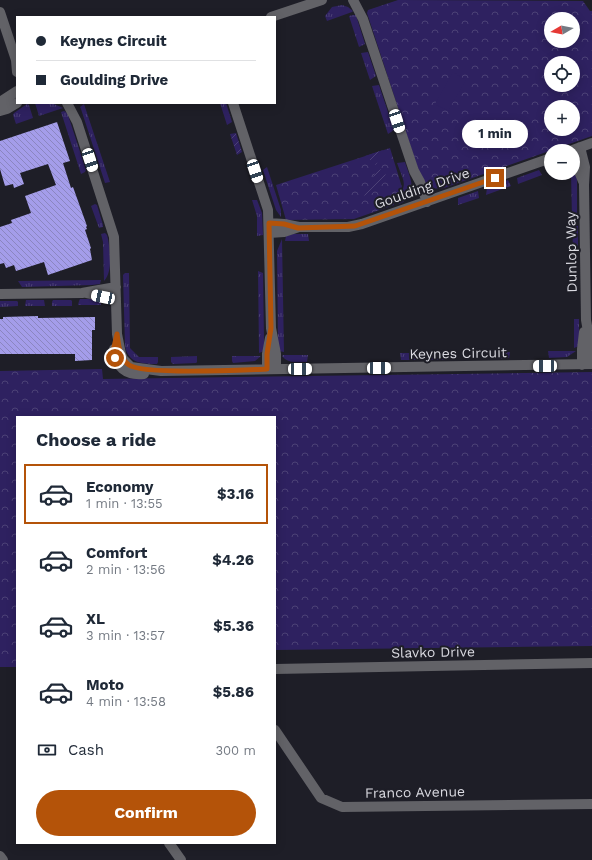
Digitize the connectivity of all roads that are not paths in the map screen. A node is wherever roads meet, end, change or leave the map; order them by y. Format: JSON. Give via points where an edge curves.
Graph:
{"nodes":[{"id":1,"x":322,"y":0,"type":"edge"},
{"id":2,"x":353,"y":0,"type":"edge"},
{"id":3,"x":360,"y":0,"type":"edge"},
{"id":4,"x":0,"y":12,"type":"edge"},
{"id":5,"x":274,"y":16,"type":"edge"},
{"id":6,"x":363,"y":19,"type":"junction"},
{"id":7,"x":16,"y":61,"type":"edge"},
{"id":8,"x":16,"y":92,"type":"edge"},
{"id":9,"x":0,"y":102,"type":"edge"},
{"id":10,"x":16,"y":104,"type":"edge"},
{"id":11,"x":68,"y":104,"type":"edge"},
{"id":12,"x":75,"y":104,"type":"edge"},
{"id":13,"x":233,"y":104,"type":"edge"},
{"id":14,"x":0,"y":111,"type":"edge"},
{"id":15,"x":77,"y":122,"type":"junction"},
{"id":16,"x":592,"y":143,"type":"edge"},
{"id":17,"x":580,"y":147,"type":"edge"},
{"id":18,"x":544,"y":160,"type":"edge"},
{"id":19,"x":580,"y":160,"type":"edge"},
{"id":20,"x":580,"y":175,"type":"edge"},
{"id":21,"x":584,"y":185,"type":"junction"},
{"id":22,"x":424,"y":203,"type":"junction"},
{"id":23,"x":269,"y":228,"type":"junction"},
{"id":24,"x":116,"y":287,"type":"junction"},
{"id":25,"x":82,"y":293,"type":"junction"},
{"id":26,"x":0,"y":294,"type":"edge"},
{"id":27,"x":116,"y":298,"type":"junction"},
{"id":28,"x":588,"y":365,"type":"edge"},
{"id":29,"x":271,"y":369,"type":"junction"},
{"id":30,"x":592,"y":663,"type":"edge"},
{"id":31,"x":276,"y":669,"type":"edge"},
{"id":32,"x":276,"y":731,"type":"edge"},
{"id":33,"x":592,"y":804,"type":"edge"},
{"id":34,"x":170,"y":844,"type":"edge"},
{"id":35,"x":0,"y":856,"type":"edge"},
{"id":36,"x":3,"y":860,"type":"edge"},
{"id":37,"x":181,"y":860,"type":"edge"}],
"edges":[{"from":1,"to":5,"type":"street"},
{"from":2,"to":6,"type":"street"},
{"from":3,"to":6,"type":"street"},
{"from":4,"to":7,"type":"street"},
{"from":6,"to":22,"type":"street","via":[[414,171],[420,182]]},
{"from":8,"to":9,"type":"street"},
{"from":10,"to":14,"type":"street"},
{"from":11,"to":15,"type":"street","name":"Keynes Circuit"},
{"from":12,"to":15,"type":"street","name":"Keynes Circuit"},
{"from":13,"to":23,"type":"street","via":[[266,204]]},
{"from":15,"to":24,"type":"street","name":"Keynes Circuit","via":[[114,237]]},
{"from":16,"to":17,"type":"street"},
{"from":18,"to":22,"type":"street","name":"Goulding Drive"},
{"from":19,"to":21,"type":"street","name":"Dunlop Way","via":[[585,167]]},
{"from":20,"to":21,"type":"street","name":"Dunlop Way"},
{"from":21,"to":28,"type":"street","name":"Dunlop Way","via":[[586,320],[582,349]]},
{"from":22,"to":23,"type":"street","name":"Goulding Drive","via":[[355,226],[298,228],[284,232]]},
{"from":23,"to":29,"type":"street","via":[[271,328],[267,354]]},
{"from":24,"to":25,"type":"street"},
{"from":24,"to":27,"type":"street","name":"Keynes Circuit"},
{"from":25,"to":26,"type":"street"},
{"from":25,"to":27,"type":"street"},
{"from":27,"to":29,"type":"street","name":"Keynes Circuit","via":[[117,334],[114,353],[117,363],[124,371],[143,375],[156,371]]},
{"from":28,"to":29,"type":"street","name":"Keynes Circuit"},
{"from":30,"to":31,"type":"street","name":"Slavko Drive"},
{"from":32,"to":33,"type":"street","name":"Franco Avenue","via":[[322,798],[342,807]]},
{"from":34,"to":37,"type":"street"},
{"from":35,"to":36,"type":"street"}]}
